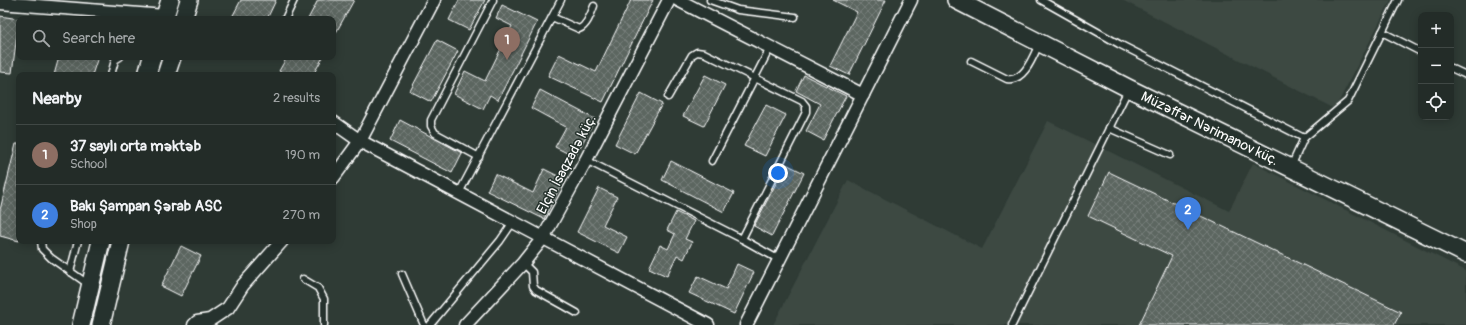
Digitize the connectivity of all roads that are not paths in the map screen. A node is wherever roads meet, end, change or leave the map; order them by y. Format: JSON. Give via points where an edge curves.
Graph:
{"nodes":[{"id":1,"x":170,"y":0,"type":"edge"},
{"id":2,"x":294,"y":0,"type":"edge"},
{"id":3,"x":434,"y":0,"type":"edge"},
{"id":4,"x":493,"y":0,"type":"edge"},
{"id":5,"x":561,"y":0,"type":"edge"},
{"id":6,"x":669,"y":0,"type":"edge"},
{"id":7,"x":678,"y":0,"type":"edge"},
{"id":8,"x":710,"y":0,"type":"edge"},
{"id":9,"x":911,"y":0,"type":"edge"},
{"id":10,"x":956,"y":0,"type":"edge"},
{"id":11,"x":977,"y":0,"type":"edge"},
{"id":12,"x":1041,"y":0,"type":"edge"},
{"id":13,"x":1398,"y":0,"type":"edge"},
{"id":14,"x":0,"y":3,"type":"edge"},
{"id":15,"x":104,"y":6,"type":"edge"},
{"id":16,"x":594,"y":6,"type":"dead end"},
{"id":17,"x":154,"y":16,"type":"edge"},
{"id":18,"x":165,"y":16,"type":"edge"},
{"id":19,"x":286,"y":16,"type":"edge"},
{"id":20,"x":552,"y":17,"type":"junction"},
{"id":21,"x":795,"y":17,"type":"dead end"},
{"id":22,"x":1382,"y":32,"type":"junction"},
{"id":23,"x":1039,"y":43,"type":"junction"},
{"id":24,"x":770,"y":48,"type":"junction"},
{"id":25,"x":1418,"y":50,"type":"edge"},
{"id":26,"x":115,"y":60,"type":"edge"},
{"id":27,"x":151,"y":60,"type":"edge"},
{"id":28,"x":171,"y":60,"type":"edge"},
{"id":29,"x":971,"y":60,"type":"dead end"},
{"id":30,"x":1454,"y":69,"type":"edge"},
{"id":31,"x":112,"y":72,"type":"edge"},
{"id":32,"x":148,"y":72,"type":"edge"},
{"id":33,"x":167,"y":72,"type":"edge"},
{"id":34,"x":1466,"y":75,"type":"edge"},
{"id":35,"x":754,"y":78,"type":"junction"},
{"id":36,"x":1128,"y":88,"type":"junction"},
{"id":37,"x":862,"y":95,"type":"junction"},
{"id":38,"x":668,"y":97,"type":"dead end"},
{"id":39,"x":336,"y":124,"type":"edge"},
{"id":40,"x":1109,"y":128,"type":"junction"},
{"id":41,"x":1304,"y":138,"type":"junction"},
{"id":42,"x":360,"y":141,"type":"junction"},
{"id":43,"x":1170,"y":155,"type":"dead end"},
{"id":44,"x":479,"y":157,"type":"junction"},
{"id":45,"x":586,"y":160,"type":"junction"},
{"id":46,"x":1294,"y":160,"type":"junction"},
{"id":47,"x":712,"y":161,"type":"dead end"},
{"id":48,"x":336,"y":174,"type":"edge"},
{"id":49,"x":459,"y":193,"type":"junction"},
{"id":50,"x":513,"y":222,"type":"junction"},
{"id":51,"x":543,"y":238,"type":"junction"},
{"id":52,"x":742,"y":239,"type":"junction"},
{"id":53,"x":41,"y":244,"type":"edge"},
{"id":54,"x":77,"y":244,"type":"edge"},
{"id":55,"x":100,"y":244,"type":"edge"},
{"id":56,"x":120,"y":244,"type":"edge"},
{"id":57,"x":279,"y":244,"type":"edge"},
{"id":58,"x":1466,"y":244,"type":"edge"},
{"id":59,"x":1466,"y":254,"type":"edge"},
{"id":60,"x":778,"y":259,"type":"junction"},
{"id":61,"x":523,"y":263,"type":"junction"},
{"id":62,"x":70,"y":272,"type":"junction"},
{"id":63,"x":402,"y":274,"type":"dead end"},
{"id":64,"x":303,"y":278,"type":"dead end"},
{"id":65,"x":90,"y":285,"type":"junction"},
{"id":66,"x":578,"y":313,"type":"dead end"},
{"id":67,"x":81,"y":325,"type":"edge"},
{"id":68,"x":101,"y":325,"type":"edge"},
{"id":69,"x":194,"y":325,"type":"edge"},
{"id":70,"x":324,"y":325,"type":"edge"},
{"id":71,"x":424,"y":325,"type":"edge"},
{"id":72,"x":430,"y":325,"type":"edge"},
{"id":73,"x":465,"y":325,"type":"edge"},
{"id":74,"x":708,"y":325,"type":"edge"},
{"id":75,"x":746,"y":325,"type":"edge"},
{"id":76,"x":1012,"y":325,"type":"edge"}],
"edges":[{"from":1,"to":18,"type":"main road"},
{"from":2,"to":19,"type":"lane"},
{"from":3,"to":42,"type":"street"},
{"from":4,"to":44,"type":"lane","via":[[431,120],[435,133]]},
{"from":5,"to":20,"type":"lane"},
{"from":6,"to":45,"type":"street","name":"Elçin İsaqzadə küç."},
{"from":7,"to":24,"type":"street"},
{"from":8,"to":21,"type":"lane","via":[[738,10]]},
{"from":9,"to":37,"type":"street"},
{"from":10,"to":23,"type":"main road","name":"Müzəffər Nərimanov küç."},
{"from":11,"to":46,"type":"main road"},
{"from":12,"to":41,"type":"lane","via":[[1119,44]]},
{"from":13,"to":22,"type":"lane"},
{"from":14,"to":15,"type":"street"},
{"from":15,"to":17,"type":"street"},
{"from":16,"to":20,"type":"lane","via":[[586,24],[579,29]]},
{"from":20,"to":44,"type":"lane"},
{"from":22,"to":25,"type":"lane"},
{"from":22,"to":41,"type":"lane","via":[[1348,101]]},
{"from":23,"to":29,"type":"lane","via":[[1029,63],[1020,75],[1012,80]]},
{"from":23,"to":36,"type":"main road","name":"Müzəffər Nərimanov küç."},
{"from":24,"to":35,"type":"lane"},
{"from":24,"to":37,"type":"street"},
{"from":26,"to":31,"type":"lane"},
{"from":27,"to":32,"type":"main road"},
{"from":28,"to":33,"type":"main road"},
{"from":30,"to":34,"type":"lane"},
{"from":35,"to":38,"type":"lane","via":[[697,52],[692,55]]},
{"from":35,"to":47,"type":"lane"},
{"from":35,"to":52,"type":"lane","via":[[802,101],[806,106],[806,112]]},
{"from":36,"to":40,"type":"lane"},
{"from":36,"to":59,"type":"main road","name":"Müzəffər Nərimanov küç."},
{"from":37,"to":60,"type":"street"},
{"from":39,"to":42,"type":"street"},
{"from":40,"to":43,"type":"lane"},
{"from":40,"to":76,"type":"lane"},
{"from":41,"to":46,"type":"lane"},
{"from":42,"to":48,"type":"street"},
{"from":42,"to":49,"type":"street"},
{"from":44,"to":49,"type":"lane"},
{"from":45,"to":51,"type":"street","name":"Elçin İsaqzadə küç."},
{"from":45,"to":52,"type":"lane"},
{"from":46,"to":58,"type":"main road"},
{"from":49,"to":50,"type":"street"},
{"from":50,"to":51,"type":"street"},
{"from":50,"to":72,"type":"lane"},
{"from":51,"to":61,"type":"street","name":"Elçin İsaqzadə küç."},
{"from":51,"to":74,"type":"street"},
{"from":52,"to":60,"type":"lane"},
{"from":53,"to":62,"type":"lane","via":[[42,249],[51,258]]},
{"from":54,"to":62,"type":"lane"},
{"from":55,"to":65,"type":"main road"},
{"from":56,"to":68,"type":"main road"},
{"from":57,"to":69,"type":"street","via":[[243,285],[228,308],[210,320]]},
{"from":60,"to":75,"type":"street"},
{"from":61,"to":66,"type":"lane","via":[[532,272],[532,282],[536,290]]},
{"from":61,"to":73,"type":"street","name":"Elçin İsaqzadə küç."},
{"from":62,"to":65,"type":"lane"},
{"from":63,"to":71,"type":"lane"},
{"from":64,"to":70,"type":"lane","via":[[318,288],[324,299]]},
{"from":65,"to":67,"type":"main road"}]}
